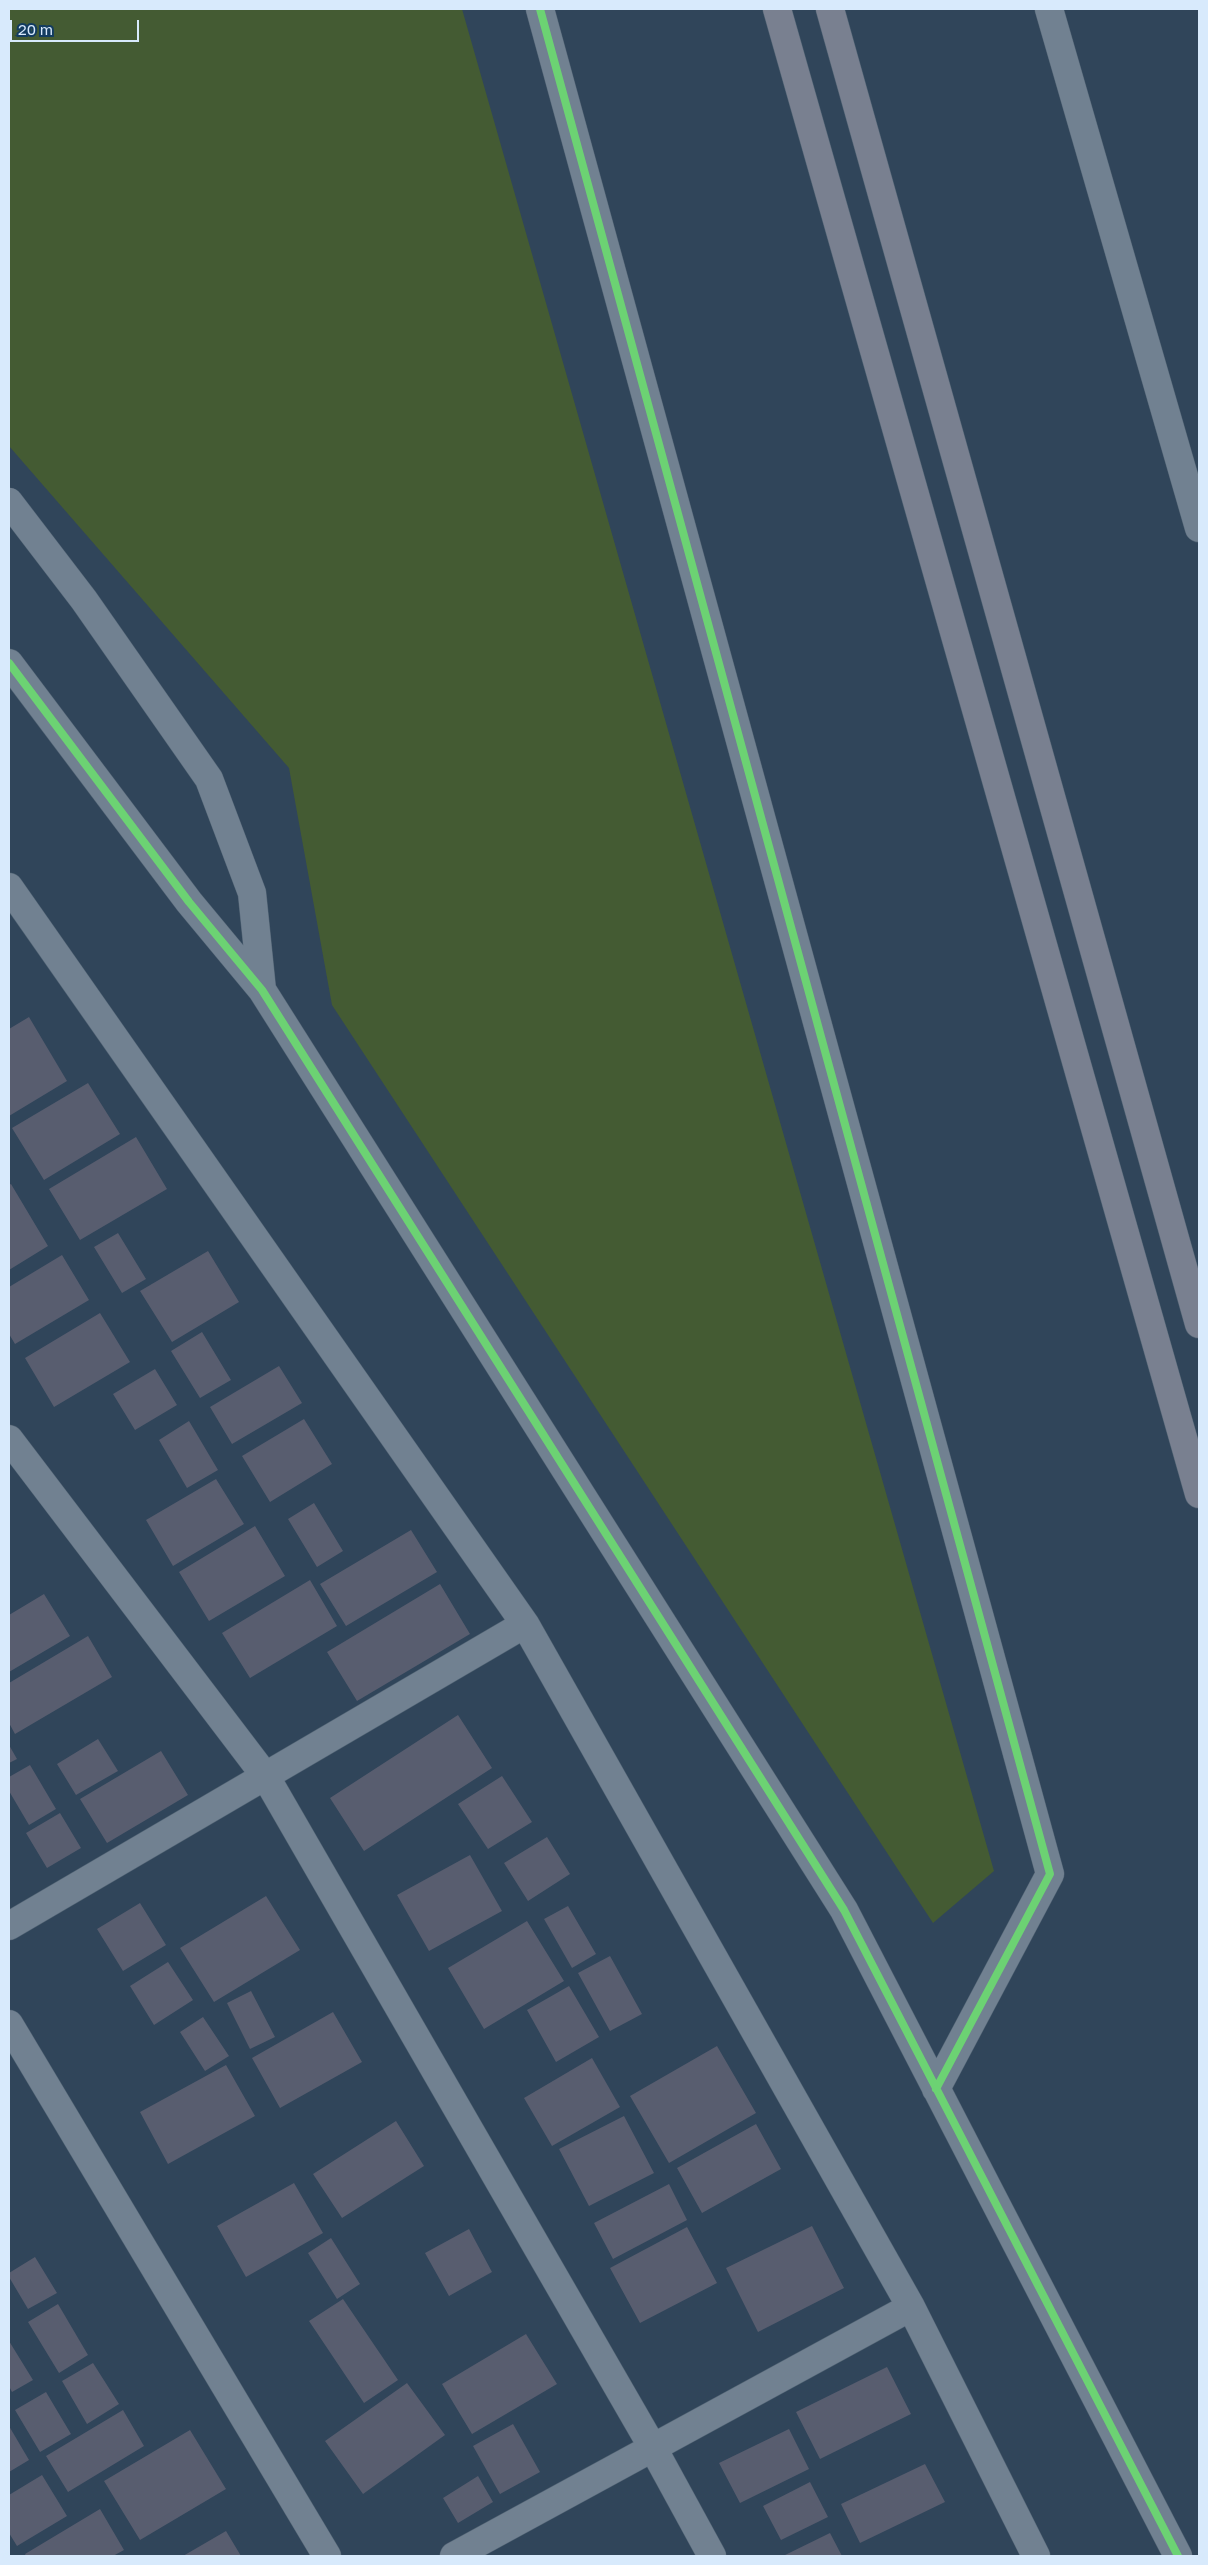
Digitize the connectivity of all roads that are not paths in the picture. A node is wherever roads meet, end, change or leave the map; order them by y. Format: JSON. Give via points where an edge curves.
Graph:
{"nodes":[{"id":1,"x":540,"y":9,"type":"edge"},
{"id":2,"x":777,"y":9,"type":"edge"},
{"id":3,"x":830,"y":9,"type":"edge"},
{"id":4,"x":1049,"y":9,"type":"edge"},
{"id":5,"x":9,"y":502,"type":"edge"},
{"id":6,"x":1199,"y":528,"type":"edge"},
{"id":7,"x":9,"y":663,"type":"edge"},
{"id":8,"x":9,"y":887,"type":"edge"},
{"id":9,"x":262,"y":990,"type":"junction"},
{"id":10,"x":1199,"y":1324,"type":"edge"},
{"id":11,"x":9,"y":1439,"type":"edge"},
{"id":12,"x":1199,"y":1494,"type":"edge"},
{"id":13,"x":525,"y":1624,"type":"junction"},
{"id":14,"x":266,"y":1777,"type":"junction"},
{"id":15,"x":9,"y":1926,"type":"edge"},
{"id":16,"x":9,"y":2024,"type":"edge"},
{"id":17,"x":936,"y":2088,"type":"junction"},
{"id":18,"x":911,"y":2307,"type":"junction"},
{"id":19,"x":653,"y":2448,"type":"junction"},
{"id":20,"x":328,"y":2556,"type":"edge"},
{"id":21,"x":454,"y":2556,"type":"edge"},
{"id":22,"x":712,"y":2556,"type":"edge"},
{"id":23,"x":1036,"y":2556,"type":"edge"},
{"id":24,"x":1178,"y":2556,"type":"edge"}],
"edges":[{"from":1,"to":17,"type":"street","via":[[1050,1874]]},
{"from":2,"to":12,"type":"main road"},
{"from":3,"to":10,"type":"main road"},
{"from":4,"to":6,"type":"street"},
{"from":5,"to":9,"type":"street","via":[[84,600],[209,779],[252,893]]},
{"from":7,"to":9,"type":"street","via":[[189,902]]},
{"from":8,"to":13,"type":"street"},
{"from":9,"to":17,"type":"street","via":[[844,1910]]},
{"from":11,"to":14,"type":"street"},
{"from":13,"to":14,"type":"street"},
{"from":13,"to":18,"type":"street"},
{"from":14,"to":15,"type":"street"},
{"from":14,"to":19,"type":"street"},
{"from":16,"to":20,"type":"street"},
{"from":17,"to":24,"type":"street"},
{"from":18,"to":19,"type":"street"},
{"from":18,"to":23,"type":"street"},
{"from":19,"to":21,"type":"street"},
{"from":19,"to":22,"type":"street"}]}
